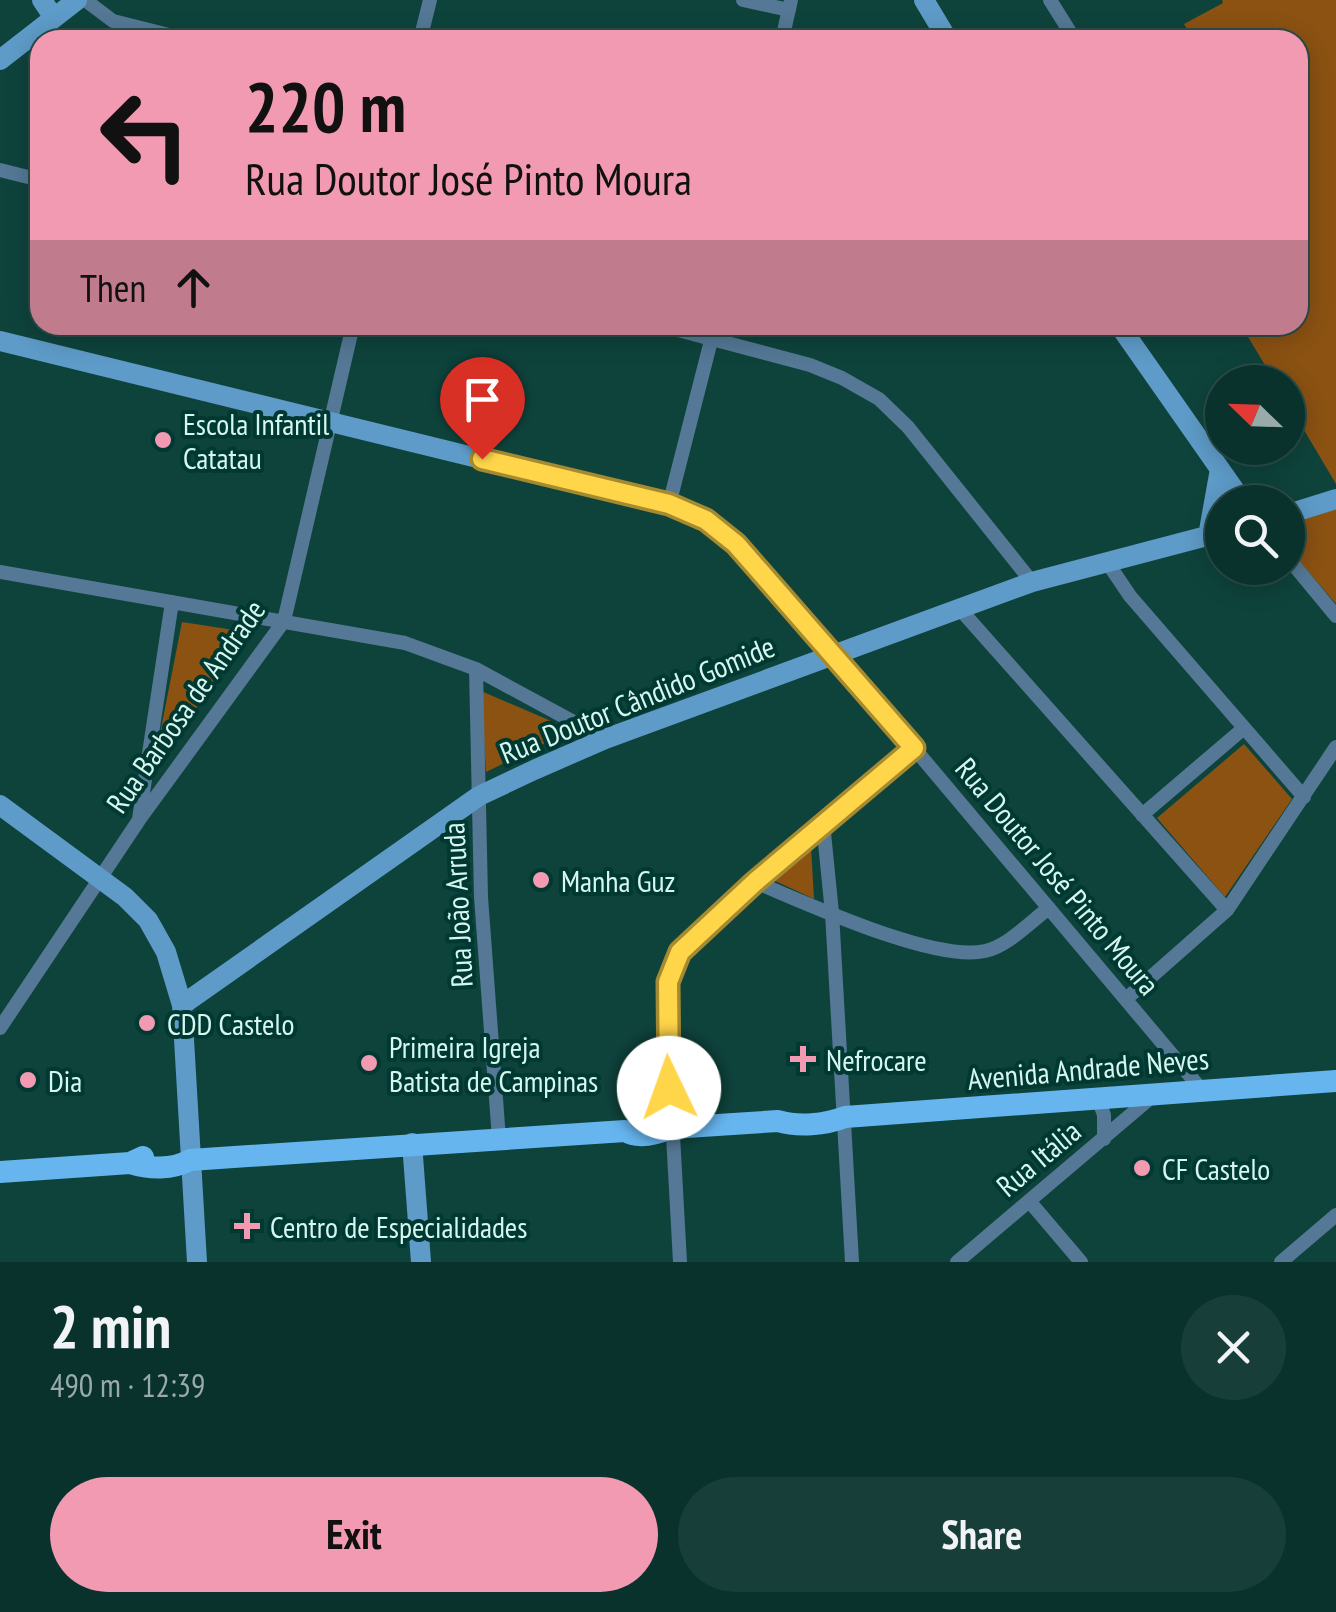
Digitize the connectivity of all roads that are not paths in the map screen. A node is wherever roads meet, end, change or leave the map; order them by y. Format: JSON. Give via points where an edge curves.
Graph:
{"nodes":[{"id":1,"x":42,"y":0,"type":"edge"},
{"id":2,"x":77,"y":0,"type":"edge"},
{"id":3,"x":85,"y":0,"type":"edge"},
{"id":4,"x":430,"y":0,"type":"edge"},
{"id":5,"x":743,"y":0,"type":"edge"},
{"id":6,"x":924,"y":0,"type":"edge"},
{"id":7,"x":1050,"y":0,"type":"edge"},
{"id":8,"x":790,"y":5,"type":"edge"},
{"id":9,"x":54,"y":18,"type":"junction"},
{"id":10,"x":39,"y":30,"type":"edge"},
{"id":11,"x":149,"y":30,"type":"edge"},
{"id":12,"x":422,"y":30,"type":"edge"},
{"id":13,"x":784,"y":30,"type":"edge"},
{"id":14,"x":942,"y":30,"type":"edge"},
{"id":15,"x":1068,"y":30,"type":"edge"},
{"id":16,"x":30,"y":37,"type":"edge"},
{"id":17,"x":0,"y":60,"type":"edge"},
{"id":18,"x":0,"y":170,"type":"edge"},
{"id":19,"x":30,"y":178,"type":"edge"},
{"id":20,"x":351,"y":335,"type":"edge"},
{"id":21,"x":713,"y":335,"type":"edge"},
{"id":22,"x":725,"y":335,"type":"edge"},
{"id":23,"x":1126,"y":335,"type":"edge"},
{"id":24,"x":0,"y":340,"type":"edge"},
{"id":25,"x":331,"y":423,"type":"junction"},
{"id":26,"x":1220,"y":469,"type":"junction"},
{"id":27,"x":1219,"y":485,"type":"edge"},
{"id":28,"x":1231,"y":485,"type":"edge"},
{"id":29,"x":1336,"y":500,"type":"edge"},
{"id":30,"x":669,"y":504,"type":"junction"},
{"id":31,"x":1305,"y":509,"type":"edge"},
{"id":32,"x":1205,"y":537,"type":"edge"},
{"id":33,"x":1107,"y":562,"type":"junction"},
{"id":34,"x":0,"y":572,"type":"edge"},
{"id":35,"x":1305,"y":579,"type":"edge"},
{"id":36,"x":1032,"y":582,"type":"junction"},
{"id":37,"x":172,"y":602,"type":"junction"},
{"id":38,"x":958,"y":608,"type":"junction"},
{"id":39,"x":1336,"y":616,"type":"edge"},
{"id":40,"x":284,"y":621,"type":"junction"},
{"id":41,"x":834,"y":653,"type":"junction"},
{"id":42,"x":476,"y":669,"type":"junction"},
{"id":43,"x":1244,"y":728,"type":"junction"},
{"id":44,"x":605,"y":738,"type":"junction"},
{"id":45,"x":1336,"y":747,"type":"edge"},
{"id":46,"x":914,"y":748,"type":"junction"},
{"id":47,"x":480,"y":796,"type":"junction"},
{"id":48,"x":1304,"y":797,"type":"junction"},
{"id":49,"x":0,"y":805,"type":"edge"},
{"id":50,"x":1142,"y":815,"type":"junction"},
{"id":51,"x":139,"y":820,"type":"junction"},
{"id":52,"x":823,"y":823,"type":"junction"},
{"id":53,"x":102,"y":878,"type":"junction"},
{"id":54,"x":755,"y":882,"type":"junction"},
{"id":55,"x":1050,"y":908,"type":"junction"},
{"id":56,"x":1226,"y":910,"type":"junction"},
{"id":57,"x":832,"y":913,"type":"junction"},
{"id":58,"x":1126,"y":999,"type":"junction"},
{"id":59,"x":182,"y":1005,"type":"junction"},
{"id":60,"x":0,"y":1028,"type":"edge"},
{"id":61,"x":1336,"y":1081,"type":"edge"},
{"id":62,"x":1202,"y":1089,"type":"junction"},
{"id":63,"x":1154,"y":1095,"type":"junction"},
{"id":64,"x":1098,"y":1098,"type":"junction"},
{"id":65,"x":845,"y":1118,"type":"junction"},
{"id":66,"x":671,"y":1128,"type":"junction"},
{"id":67,"x":1104,"y":1138,"type":"junction"},
{"id":68,"x":500,"y":1139,"type":"junction"},
{"id":69,"x":412,"y":1143,"type":"junction"},
{"id":70,"x":190,"y":1160,"type":"junction"},
{"id":71,"x":0,"y":1172,"type":"edge"},
{"id":72,"x":1030,"y":1202,"type":"junction"},
{"id":73,"x":1336,"y":1215,"type":"edge"},
{"id":74,"x":197,"y":1262,"type":"edge"},
{"id":75,"x":421,"y":1262,"type":"edge"},
{"id":76,"x":680,"y":1262,"type":"edge"},
{"id":77,"x":852,"y":1262,"type":"edge"},
{"id":78,"x":957,"y":1262,"type":"edge"},
{"id":79,"x":1081,"y":1262,"type":"edge"},
{"id":80,"x":1280,"y":1262,"type":"edge"}],
"edges":[{"from":1,"to":9,"type":"street"},
{"from":2,"to":9,"type":"street"},
{"from":3,"to":11,"type":"street","via":[[113,21]]},
{"from":4,"to":12,"type":"street"},
{"from":5,"to":8,"type":"street"},
{"from":6,"to":14,"type":"street"},
{"from":7,"to":15,"type":"street"},
{"from":8,"to":13,"type":"street"},
{"from":9,"to":10,"type":"street"},
{"from":16,"to":17,"type":"street"},
{"from":18,"to":19,"type":"street"},
{"from":20,"to":25,"type":"street","name":"Rua Barbosa de Andrade"},
{"from":21,"to":30,"type":"street"},
{"from":22,"to":36,"type":"street","via":[[842,378],[879,399]]},
{"from":23,"to":26,"type":"street"},
{"from":24,"to":25,"type":"street"},
{"from":25,"to":30,"type":"street"},
{"from":25,"to":40,"type":"street","name":"Rua Barbosa de Andrade"},
{"from":26,"to":27,"type":"street"},
{"from":26,"to":28,"type":"street"},
{"from":29,"to":31,"type":"street"},
{"from":30,"to":41,"type":"street","via":[[706,520],[736,544]]},
{"from":32,"to":33,"type":"street","name":"Rua Doutor Cândido Gomide"},
{"from":33,"to":36,"type":"street","name":"Rua Doutor Cândido Gomide"},
{"from":33,"to":43,"type":"street"},
{"from":34,"to":37,"type":"street"},
{"from":35,"to":39,"type":"street"},
{"from":36,"to":38,"type":"street","name":"Rua Doutor Cândido Gomide"},
{"from":37,"to":40,"type":"street"},
{"from":37,"to":51,"type":"street"},
{"from":38,"to":41,"type":"street","name":"Rua Doutor Cândido Gomide"},
{"from":38,"to":50,"type":"street"},
{"from":40,"to":42,"type":"street","via":[[405,643]]},
{"from":40,"to":51,"type":"street","name":"Rua Barbosa de Andrade"},
{"from":41,"to":44,"type":"street","name":"Rua Doutor Cândido Gomide"},
{"from":41,"to":46,"type":"street","name":"Rua Doutor José Pinto Moura"},
{"from":42,"to":44,"type":"street"},
{"from":42,"to":47,"type":"street","name":"Rua João Arruda"},
{"from":43,"to":48,"type":"street"},
{"from":43,"to":50,"type":"street"},
{"from":44,"to":47,"type":"street","name":"Rua Doutor Cândido Gomide"},
{"from":45,"to":48,"type":"street"},
{"from":46,"to":52,"type":"street"},
{"from":46,"to":55,"type":"street","name":"Rua Doutor José Pinto Moura"},
{"from":47,"to":59,"type":"street","name":"Rua Doutor Cândido Gomide"},
{"from":47,"to":68,"type":"street","name":"Rua João Arruda"},
{"from":48,"to":56,"type":"street"},
{"from":49,"to":53,"type":"street"},
{"from":50,"to":56,"type":"street"},
{"from":51,"to":53,"type":"street","name":"Rua Barbosa de Andrade"},
{"from":52,"to":54,"type":"street"},
{"from":52,"to":57,"type":"street"},
{"from":53,"to":59,"type":"street","via":[[148,920]]},
{"from":53,"to":60,"type":"street","name":"Rua Barbosa de Andrade"},
{"from":54,"to":57,"type":"street"},
{"from":54,"to":66,"type":"street","via":[[684,947],[670,970]]},
{"from":55,"to":57,"type":"street","via":[[988,951],[955,954]]},
{"from":55,"to":58,"type":"street","name":"Rua Doutor José Pinto Moura"},
{"from":56,"to":58,"type":"street"},
{"from":57,"to":65,"type":"street"},
{"from":58,"to":62,"type":"street","name":"Rua Doutor José Pinto Moura"},
{"from":59,"to":70,"type":"street"},
{"from":61,"to":62,"type":"main road","name":"Avenida Andrade Neves"},
{"from":62,"to":63,"type":"main road","name":"Avenida Andrade Neves"},
{"from":63,"to":64,"type":"main road","name":"Avenida Andrade Neves"},
{"from":63,"to":67,"type":"street","name":"Rua Itália"},
{"from":64,"to":65,"type":"main road","name":"Avenida Andrade Neves"},
{"from":64,"to":67,"type":"street"},
{"from":65,"to":66,"type":"main road","name":"Avenida Andrade Neves"},
{"from":65,"to":77,"type":"street"},
{"from":66,"to":68,"type":"main road","name":"Avenida Andrade Neves","via":[[631,1124],[624,1131]]},
{"from":66,"to":76,"type":"street"},
{"from":67,"to":72,"type":"street","name":"Rua Itália"},
{"from":68,"to":69,"type":"main road","name":"Avenida Andrade Neves"},
{"from":69,"to":70,"type":"main road","name":"Avenida Andrade Neves"},
{"from":69,"to":75,"type":"street"},
{"from":70,"to":71,"type":"main road","name":"Avenida Andrade Neves","via":[[180,1154]]},
{"from":70,"to":74,"type":"street"},
{"from":72,"to":78,"type":"street","name":"Rua Itália"},
{"from":72,"to":79,"type":"street"},
{"from":73,"to":80,"type":"street"}]}
